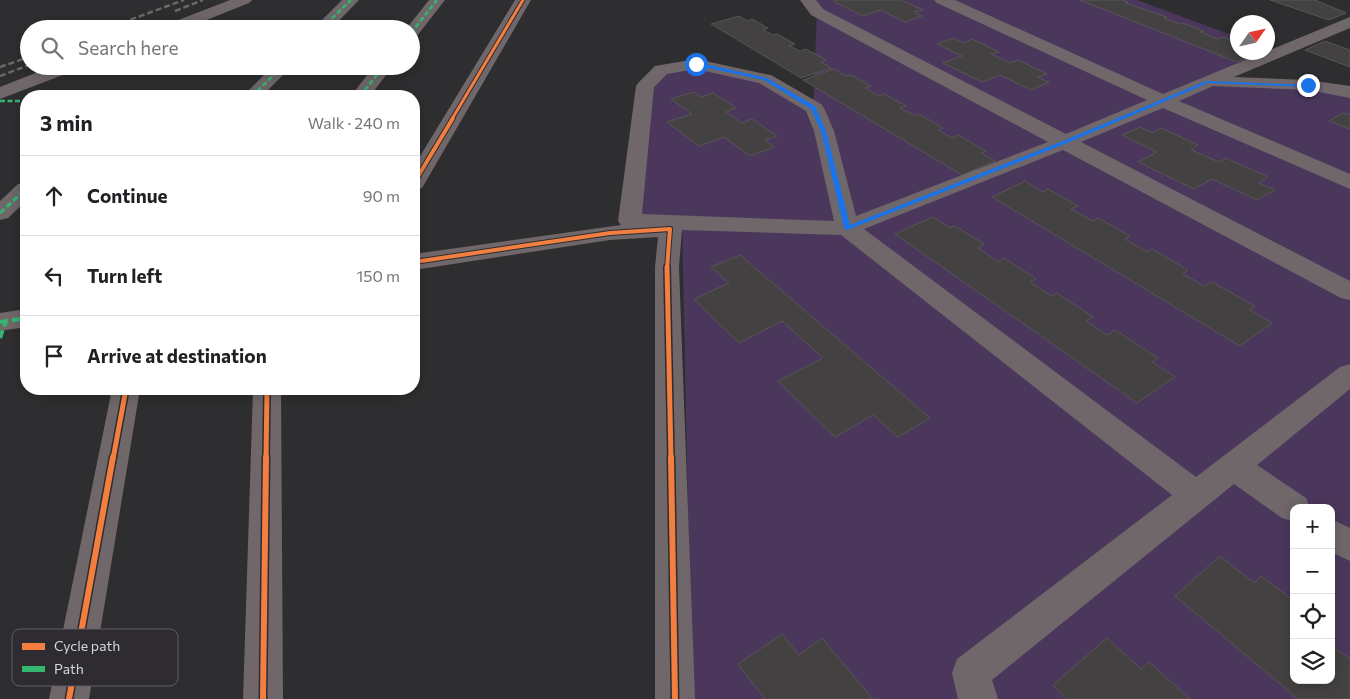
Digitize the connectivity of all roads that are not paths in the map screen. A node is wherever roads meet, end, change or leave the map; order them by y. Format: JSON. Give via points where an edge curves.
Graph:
{"nodes":[{"id":1,"x":244,"y":0,"type":"edge"},
{"id":2,"x":351,"y":0,"type":"edge"},
{"id":3,"x":437,"y":0,"type":"edge"},
{"id":4,"x":523,"y":0,"type":"edge"},
{"id":5,"x":808,"y":0,"type":"edge"},
{"id":6,"x":942,"y":0,"type":"edge"},
{"id":7,"x":192,"y":20,"type":"edge"},
{"id":8,"x":330,"y":20,"type":"edge"},
{"id":9,"x":420,"y":21,"type":"edge"},
{"id":10,"x":1350,"y":22,"type":"edge"},
{"id":11,"x":47,"y":75,"type":"edge"},
{"id":12,"x":274,"y":75,"type":"edge"},
{"id":13,"x":377,"y":75,"type":"edge"},
{"id":14,"x":1208,"y":82,"type":"junction"},
{"id":15,"x":258,"y":90,"type":"edge"},
{"id":16,"x":365,"y":90,"type":"edge"},
{"id":17,"x":1350,"y":92,"type":"edge"},
{"id":18,"x":0,"y":93,"type":"edge"},
{"id":19,"x":0,"y":100,"type":"edge"},
{"id":20,"x":1164,"y":100,"type":"junction"},
{"id":21,"x":20,"y":101,"type":"edge"},
{"id":22,"x":1065,"y":142,"type":"junction"},
{"id":23,"x":420,"y":173,"type":"edge"},
{"id":24,"x":1350,"y":182,"type":"edge"},
{"id":25,"x":20,"y":195,"type":"edge"},
{"id":26,"x":0,"y":213,"type":"edge"},
{"id":27,"x":847,"y":228,"type":"junction"},
{"id":28,"x":420,"y":261,"type":"edge"},
{"id":29,"x":1350,"y":292,"type":"edge"},
{"id":30,"x":1350,"y":374,"type":"edge"},
{"id":31,"x":125,"y":395,"type":"edge"},
{"id":32,"x":267,"y":395,"type":"edge"},
{"id":33,"x":1233,"y":466,"type":"junction"},
{"id":34,"x":1196,"y":496,"type":"junction"},
{"id":35,"x":1290,"y":505,"type":"edge"},
{"id":36,"x":1335,"y":537,"type":"edge"},
{"id":37,"x":1350,"y":546,"type":"edge"},
{"id":38,"x":82,"y":629,"type":"edge"},
{"id":39,"x":71,"y":686,"type":"edge"},
{"id":40,"x":69,"y":699,"type":"edge"},
{"id":41,"x":263,"y":699,"type":"edge"},
{"id":42,"x":675,"y":699,"type":"edge"},
{"id":43,"x":978,"y":699,"type":"edge"}],
"edges":[{"from":1,"to":7,"type":"street"},
{"from":2,"to":8,"type":"street"},
{"from":3,"to":9,"type":"street"},
{"from":4,"to":23,"type":"street"},
{"from":5,"to":22,"type":"street","via":[[817,12]]},
{"from":6,"to":20,"type":"street"},
{"from":10,"to":14,"type":"street"},
{"from":11,"to":18,"type":"street"},
{"from":12,"to":15,"type":"street"},
{"from":13,"to":16,"type":"street"},
{"from":14,"to":17,"type":"street","via":[[1308,85]]},
{"from":14,"to":20,"type":"street"},
{"from":19,"to":21,"type":"street"},
{"from":20,"to":22,"type":"street"},
{"from":20,"to":24,"type":"street"},
{"from":22,"to":27,"type":"street"},
{"from":22,"to":29,"type":"street"},
{"from":25,"to":26,"type":"street"},
{"from":27,"to":27,"type":"street","via":[[630,221],[645,86],[661,70],[696,64],[765,79],[814,108],[824,131]]},
{"from":27,"to":34,"type":"street"},
{"from":28,"to":42,"type":"street","via":[[610,233],[670,229],[666,267]]},
{"from":30,"to":33,"type":"street"},
{"from":31,"to":38,"type":"street"},
{"from":32,"to":41,"type":"street"},
{"from":33,"to":34,"type":"street"},
{"from":33,"to":35,"type":"street"},
{"from":34,"to":43,"type":"street","via":[[971,673]]},
{"from":36,"to":37,"type":"street"},
{"from":39,"to":40,"type":"street"}]}
